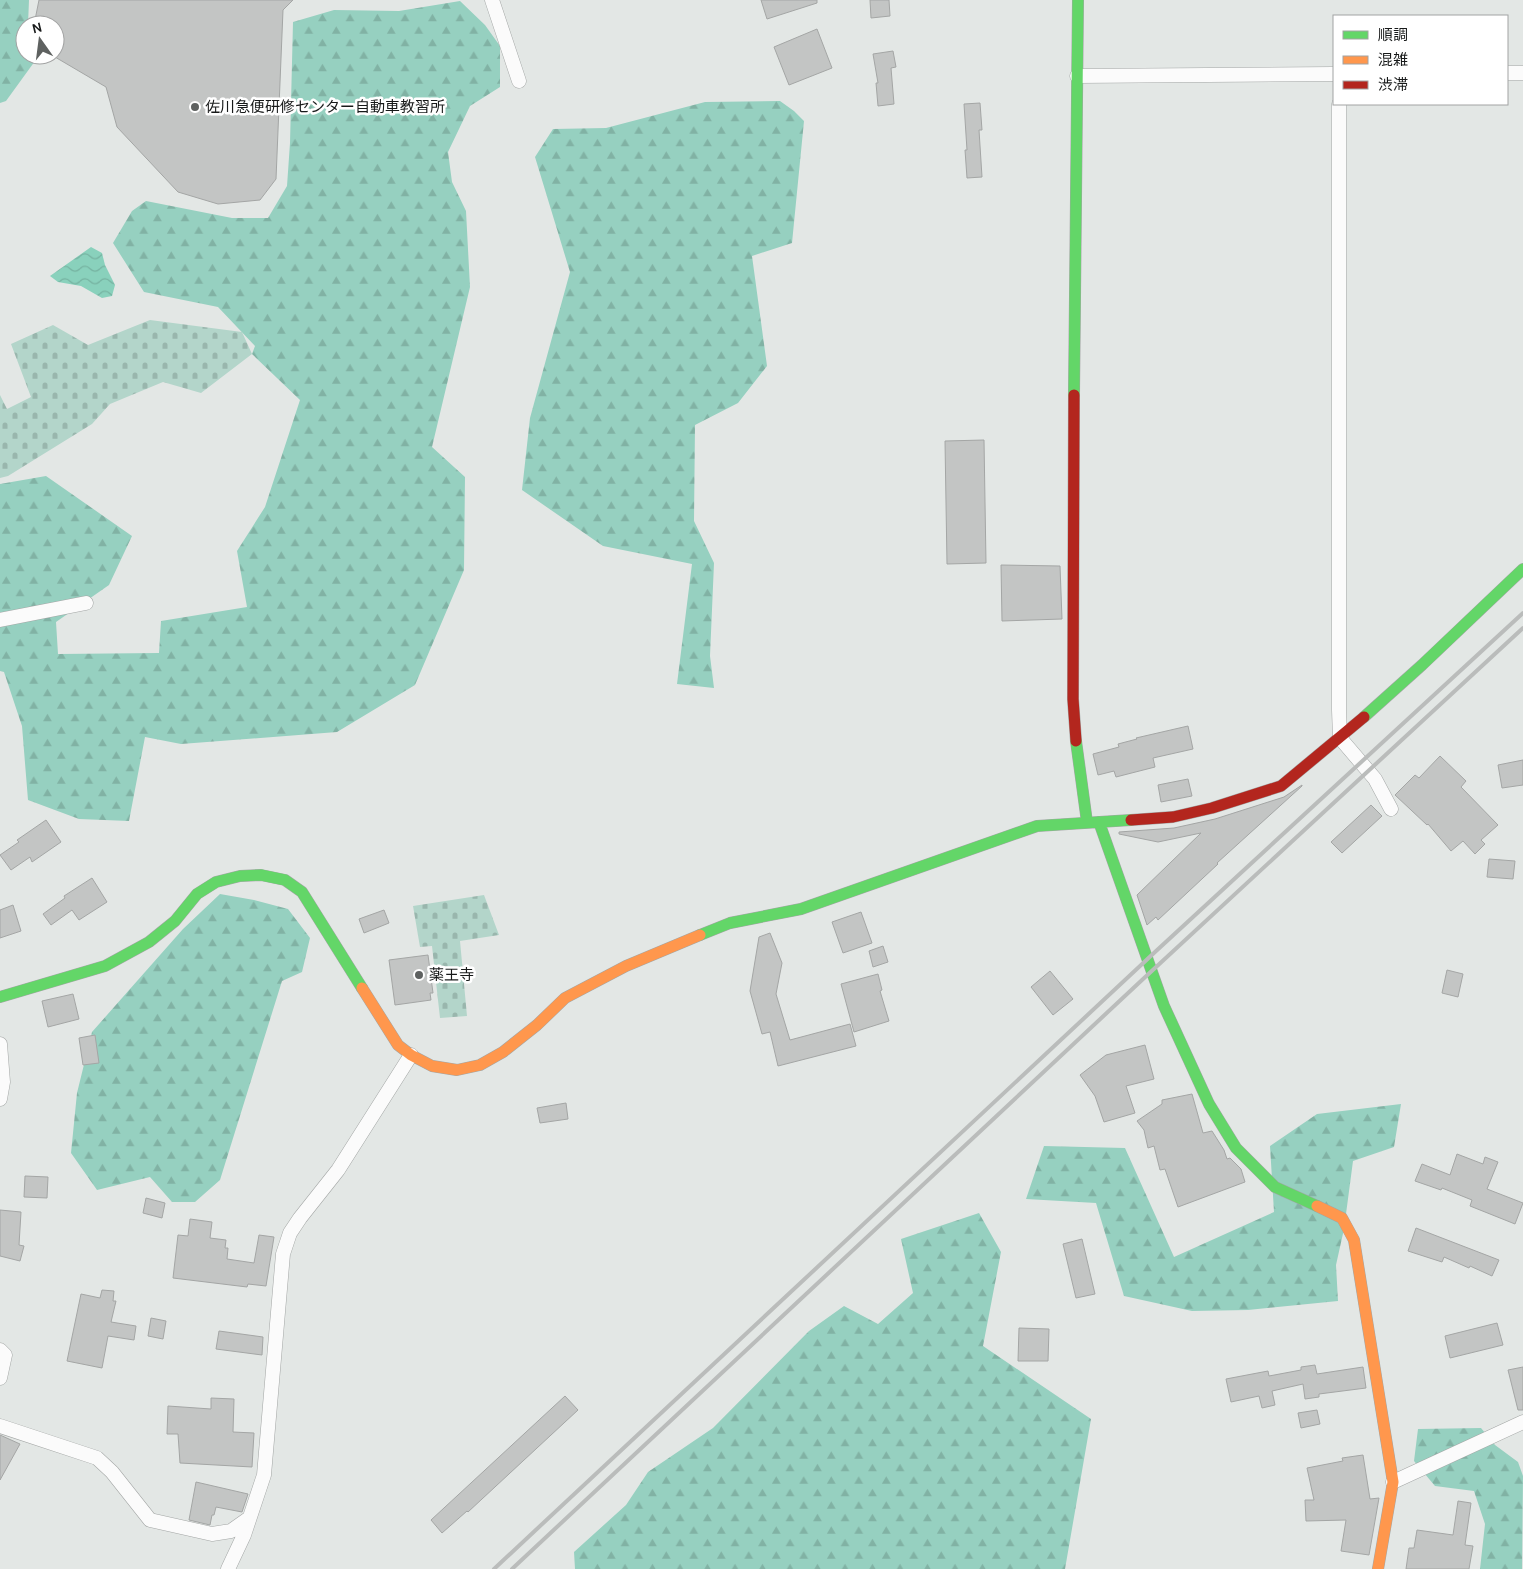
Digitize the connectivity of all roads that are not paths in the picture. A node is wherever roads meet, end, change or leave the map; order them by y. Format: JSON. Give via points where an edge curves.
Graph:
{"nodes":[{"id":1,"x":492,"y":0,"type":"edge"},
{"id":2,"x":1078,"y":0,"type":"edge"},
{"id":3,"x":1508,"y":73,"type":"edge"},
{"id":4,"x":1523,"y":73,"type":"edge"},
{"id":5,"x":1333,"y":74,"type":"edge"},
{"id":6,"x":1077,"y":76,"type":"junction"},
{"id":7,"x":519,"y":81,"type":"dead end"},
{"id":8,"x":1339,"y":105,"type":"edge"},
{"id":9,"x":1523,"y":569,"type":"edge"},
{"id":10,"x":86,"y":603,"type":"dead end"},
{"id":11,"x":0,"y":620,"type":"edge"},
{"id":12,"x":1340,"y":738,"type":"junction"},
{"id":13,"x":1391,"y":809,"type":"dead end"},
{"id":14,"x":1087,"y":822,"type":"junction"},
{"id":15,"x":1100,"y":822,"type":"junction"},
{"id":16,"x":0,"y":997,"type":"edge"},
{"id":17,"x":0,"y":1044,"type":"edge"},
{"id":18,"x":411,"y":1055,"type":"junction"},
{"id":19,"x":0,"y":1099,"type":"edge"},
{"id":20,"x":0,"y":1350,"type":"edge"},
{"id":21,"x":0,"y":1378,"type":"edge"},
{"id":22,"x":1523,"y":1422,"type":"edge"},
{"id":23,"x":0,"y":1426,"type":"edge"},
{"id":24,"x":1393,"y":1482,"type":"junction"},
{"id":25,"x":248,"y":1519,"type":"junction"},
{"id":26,"x":228,"y":1569,"type":"edge"},
{"id":27,"x":1378,"y":1569,"type":"edge"}],
"edges":[{"from":1,"to":7,"type":"street"},
{"from":2,"to":6,"type":"street"},
{"from":3,"to":4,"type":"street"},
{"from":5,"to":6,"type":"street"},
{"from":6,"to":14,"type":"street","via":[[1073,699],[1074,737]]},
{"from":8,"to":12,"type":"street"},
{"from":9,"to":12,"type":"street"},
{"from":10,"to":11,"type":"street"},
{"from":12,"to":13,"type":"street","via":[[1375,779]]},
{"from":12,"to":15,"type":"street","via":[[1281,786],[1173,817]]},
{"from":14,"to":15,"type":"street"},
{"from":14,"to":18,"type":"street","via":[[1037,826],[801,909],[730,923],[626,966],[565,998],[537,1025],[480,1065],[445,1069]]},
{"from":15,"to":24,"type":"street","via":[[1164,1006],[1214,1111],[1236,1148],[1275,1187],[1342,1218],[1354,1240]]},
{"from":16,"to":18,"type":"street","via":[[105,966],[149,942],[175,921],[197,894],[216,882],[261,875],[286,880],[302,892],[389,1033]]},
{"from":17,"to":19,"type":"street","via":[[3,1082]]},
{"from":18,"to":25,"type":"street","via":[[338,1170],[290,1233],[283,1254],[264,1475]]},
{"from":20,"to":21,"type":"street","via":[[5,1355]]},
{"from":22,"to":24,"type":"street"},
{"from":23,"to":25,"type":"street","via":[[97,1458],[150,1520],[212,1534],[231,1531]]},
{"from":24,"to":27,"type":"street"},
{"from":25,"to":26,"type":"street"}]}
